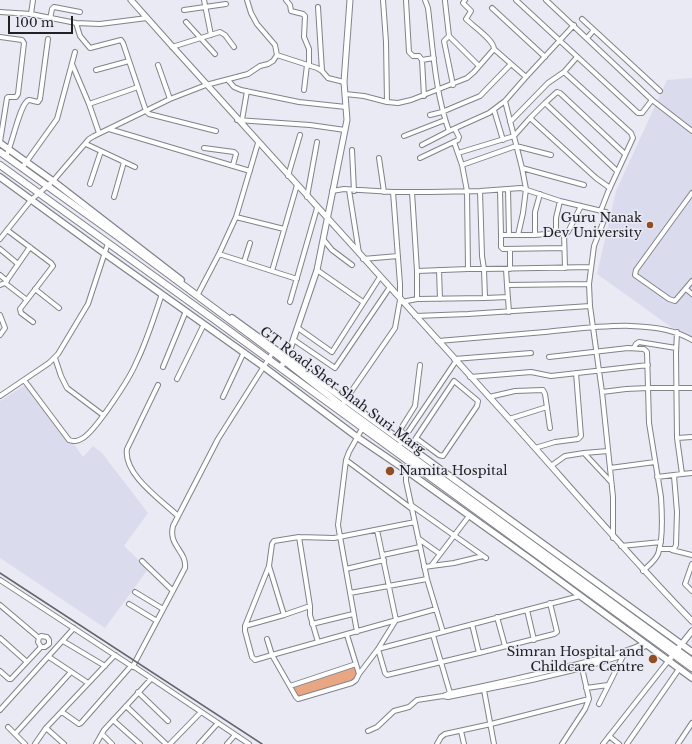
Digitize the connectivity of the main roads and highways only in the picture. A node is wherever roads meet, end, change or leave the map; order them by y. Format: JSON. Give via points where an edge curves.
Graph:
{"nodes":[{"id":1,"x":0,"y":142,"type":"edge"},
{"id":2,"x":0,"y":152,"type":"edge"},
{"id":3,"x":0,"y":164,"type":"edge"},
{"id":4,"x":0,"y":177,"type":"edge"},
{"id":5,"x":197,"y":295,"type":"junction"},
{"id":6,"x":286,"y":360,"type":"junction"},
{"id":7,"x":400,"y":444,"type":"junction"},
{"id":8,"x":677,"y":649,"type":"junction"},
{"id":9,"x":692,"y":652,"type":"edge"},
{"id":10,"x":692,"y":661,"type":"edge"},
{"id":11,"x":692,"y":668,"type":"edge"},
{"id":12,"x":692,"y":678,"type":"edge"}],
"edges":[{"from":1,"to":5,"type":"main road"},
{"from":2,"to":5,"type":"main road","name":"GT Road;Sher Shah Suri Marg"},
{"from":3,"to":8,"type":"main road","name":"GT Road;Sher Shah Suri Marg","via":[[412,463]]},
{"from":4,"to":12,"type":"main road"},
{"from":5,"to":6,"type":"main road"},
{"from":5,"to":6,"type":"main road","name":"GT Road;Sher Shah Suri Marg"},
{"from":6,"to":7,"type":"main road","name":"GT Road;Sher Shah Suri Marg"},
{"from":7,"to":8,"type":"main road","name":"GT Road;Sher Shah Suri Marg"},
{"from":7,"to":8,"type":"main road","via":[[410,448]]},
{"from":8,"to":9,"type":"main road"},
{"from":8,"to":10,"type":"main road","name":"GT Road;Sher Shah Suri Marg"},
{"from":8,"to":11,"type":"main road","name":"GT Road;Sher Shah Suri Marg"}]}
